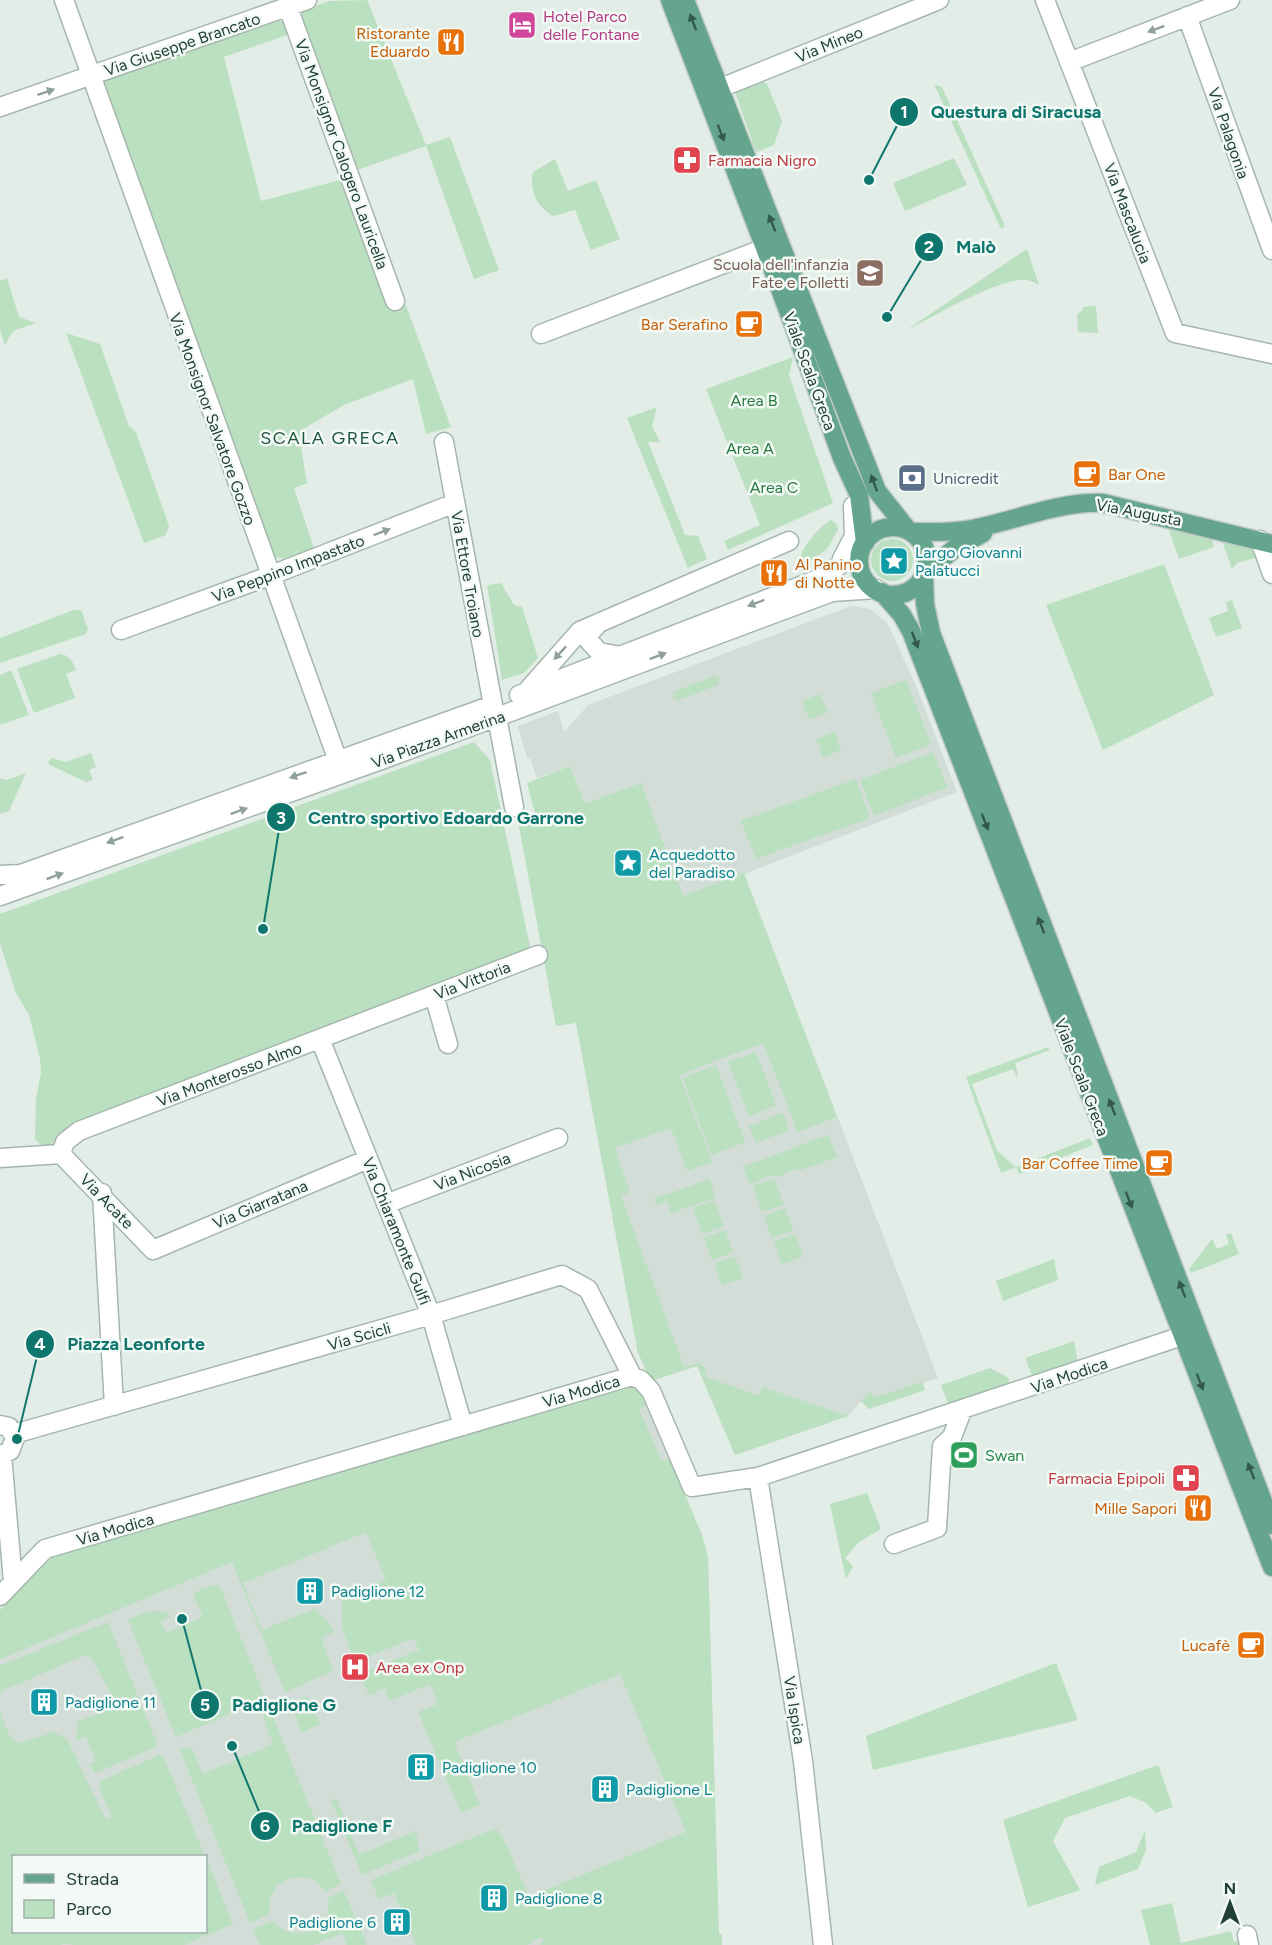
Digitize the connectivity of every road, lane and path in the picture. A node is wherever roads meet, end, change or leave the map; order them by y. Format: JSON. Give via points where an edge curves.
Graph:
{"nodes":[{"id":1,"x":64,"y":0,"type":"edge"},
{"id":2,"x":307,"y":0,"type":"edge"},
{"id":3,"x":670,"y":0,"type":"edge"},
{"id":4,"x":685,"y":0,"type":"edge"},
{"id":5,"x":939,"y":0,"type":"edge"},
{"id":6,"x":1045,"y":0,"type":"edge"},
{"id":7,"x":1230,"y":0,"type":"edge"},
{"id":8,"x":288,"y":7,"type":"junction"},
{"id":9,"x":1187,"y":16,"type":"junction"},
{"id":10,"x":1069,"y":62,"type":"junction"},
{"id":11,"x":92,"y":76,"type":"junction"},
{"id":12,"x":718,"y":88,"type":"junction"},
{"id":13,"x":0,"y":108,"type":"edge"},
{"id":14,"x":765,"y":248,"type":"junction"},
{"id":15,"x":1272,"y":250,"type":"edge"},
{"id":16,"x":395,"y":301,"type":"dead end"},
{"id":17,"x":541,"y":334,"type":"dead end"},
{"id":18,"x":1272,"y":354,"type":"edge"},
{"id":19,"x":444,"y":442,"type":"dead end"},
{"id":20,"x":842,"y":458,"type":"junction"},
{"id":21,"x":455,"y":504,"type":"junction"},
{"id":22,"x":1005,"y":521,"type":"junction"},
{"id":23,"x":909,"y":531,"type":"junction"},
{"id":24,"x":789,"y":541,"type":"dead end"},
{"id":25,"x":1266,"y":542,"type":"edge"},
{"id":26,"x":863,"y":545,"type":"junction"},
{"id":27,"x":836,"y":567,"type":"junction"},
{"id":28,"x":925,"y":574,"type":"junction"},
{"id":29,"x":1272,"y":574,"type":"edge"},
{"id":30,"x":269,"y":576,"type":"junction"},
{"id":31,"x":879,"y":591,"type":"junction"},
{"id":32,"x":601,"y":621,"type":"junction"},
{"id":33,"x":121,"y":630,"type":"dead end"},
{"id":34,"x":621,"y":656,"type":"junction"},
{"id":35,"x":525,"y":693,"type":"junction"},
{"id":36,"x":495,"y":711,"type":"junction"},
{"id":37,"x":338,"y":761,"type":"junction"},
{"id":38,"x":514,"y":807,"type":"dead end"},
{"id":39,"x":0,"y":875,"type":"edge"},
{"id":40,"x":0,"y":896,"type":"edge"},
{"id":41,"x":538,"y":955,"type":"dead end"},
{"id":42,"x":434,"y":995,"type":"junction"},
{"id":43,"x":407,"y":1006,"type":"joint"},
{"id":44,"x":320,"y":1039,"type":"junction"},
{"id":45,"x":448,"y":1044,"type":"dead end"},
{"id":46,"x":558,"y":1138,"type":"dead end"},
{"id":47,"x":61,"y":1154,"type":"junction"},
{"id":48,"x":0,"y":1158,"type":"edge"},
{"id":49,"x":368,"y":1159,"type":"junction"},
{"id":50,"x":102,"y":1193,"type":"junction"},
{"id":51,"x":386,"y":1204,"type":"junction"},
{"id":52,"x":153,"y":1250,"type":"joint"},
{"id":53,"x":431,"y":1315,"type":"junction"},
{"id":54,"x":1182,"y":1336,"type":"junction"},
{"id":55,"x":632,"y":1376,"type":"junction"},
{"id":56,"x":114,"y":1406,"type":"junction"},
{"id":57,"x":962,"y":1412,"type":"junction"},
{"id":58,"x":0,"y":1420,"type":"edge"},
{"id":59,"x":463,"y":1426,"type":"junction"},
{"id":60,"x":12,"y":1428,"type":"edge"},
{"id":61,"x":2,"y":1461,"type":"edge"},
{"id":62,"x":758,"y":1477,"type":"junction"},
{"id":63,"x":1272,"y":1525,"type":"edge"},
{"id":64,"x":894,"y":1544,"type":"dead end"},
{"id":65,"x":10,"y":1547,"type":"junction"},
{"id":66,"x":45,"y":1549,"type":"junction"},
{"id":67,"x":1272,"y":1567,"type":"edge"},
{"id":68,"x":13,"y":1582,"type":"junction"},
{"id":69,"x":0,"y":1596,"type":"edge"},
{"id":70,"x":823,"y":1945,"type":"edge"}],
"edges":[{"from":1,"to":11,"type":"street","name":"Via Monsignor Salvatore Gozzo"},
{"from":2,"to":8,"type":"street","name":"Via Giuseppe Brancato"},
{"from":3,"to":14,"type":"main road","name":"Viale Scala Greca","one_way":true},
{"from":12,"to":4,"type":"main road","name":"Viale Scala Greca","one_way":true},
{"from":5,"to":12,"type":"street","name":"Via Mineo"},
{"from":6,"to":10,"type":"street","name":"Via Mascalucia"},
{"from":7,"to":9,"type":"street"},
{"from":8,"to":11,"type":"street","name":"Via Giuseppe Brancato"},
{"from":8,"to":16,"type":"street","name":"Via Monsignor Calogero Lauricella"},
{"from":9,"to":10,"type":"street","one_way":true},
{"from":9,"to":15,"type":"street","name":"Via Palagonia"},
{"from":10,"to":18,"type":"street","name":"Via Mascalucia","via":[[1175,333]]},
{"from":13,"to":11,"type":"street","name":"Via Giuseppe Brancato","one_way":true},
{"from":11,"to":30,"type":"street","name":"Via Monsignor Salvatore Gozzo"},
{"from":23,"to":12,"type":"main road","name":"Viale Scala Greca","one_way":true,"via":[[877,491]]},
{"from":14,"to":17,"type":"street"},
{"from":14,"to":20,"type":"main road","name":"Viale Scala Greca"},
{"from":19,"to":21,"type":"street","name":"Via Ettore Troiano"},
{"from":20,"to":26,"type":"main road","name":"Viale Scala Greca","via":[[859,495]]},
{"from":20,"to":27,"type":"street","via":[[854,509],[854,536]]},
{"from":30,"to":21,"type":"street","name":"Via Peppino Impastato","one_way":true},
{"from":21,"to":36,"type":"street","name":"Via Ettore Troiano"},
{"from":22,"to":23,"type":"main road","via":[[946,532]]},
{"from":22,"to":25,"type":"main road","name":"Via Augusta","via":[[1076,504],[1103,503]]},
{"from":22,"to":28,"type":"main road","via":[[963,543]]},
{"from":23,"to":26,"type":"main road","via":[[884,528]]},
{"from":23,"to":28,"type":"main road","via":[[926,549]]},
{"from":24,"to":32,"type":"street"},
{"from":25,"to":29,"type":"street"},
{"from":26,"to":27,"type":"street","name":"Via Piazza Armerina"},
{"from":26,"to":31,"type":"main road","via":[[860,567],[866,580]]},
{"from":27,"to":34,"type":"street","name":"Via Piazza Armerina","one_way":true,"via":[[826,576]]},
{"from":28,"to":31,"type":"main road","via":[[906,592]]},
{"from":63,"to":28,"type":"main road","name":"Viale Scala Greca","one_way":true,"via":[[931,633],[925,604]]},
{"from":30,"to":33,"type":"street","name":"Via Peppino Impastato"},
{"from":30,"to":37,"type":"street","name":"Via Monsignor Salvatore Gozzo"},
{"from":36,"to":31,"type":"street","name":"Via Piazza Armerina","one_way":true,"via":[[832,592]]},
{"from":31,"to":54,"type":"main road","name":"Viale Scala Greca","one_way":true,"via":[[911,631]]},
{"from":32,"to":34,"type":"street","via":[[589,634],[589,641],[599,652]]},
{"from":32,"to":35,"type":"street","one_way":true,"via":[[580,631]]},
{"from":34,"to":35,"type":"street","name":"Via Piazza Armerina"},
{"from":35,"to":36,"type":"street","name":"Via Piazza Armerina"},
{"from":36,"to":37,"type":"street","name":"Via Piazza Armerina"},
{"from":36,"to":38,"type":"street","name":"Via Ettore Troiano"},
{"from":40,"to":36,"type":"street","name":"Via Piazza Armerina","one_way":true},
{"from":37,"to":39,"type":"street","name":"Via Piazza Armerina","one_way":true,"via":[[21,874]]},
{"from":41,"to":42,"type":"street","name":"Via Vittoria"},
{"from":42,"to":43,"type":"street","name":"Via Vittoria"},
{"from":42,"to":45,"type":"street"},
{"from":43,"to":44,"type":"street","name":"Via Monterosso Almo"},
{"from":44,"to":47,"type":"street","name":"Via Monterosso Almo","via":[[79,1131],[65,1142]]},
{"from":44,"to":49,"type":"street","name":"Via Chiaramonte Gulfi"},
{"from":46,"to":51,"type":"street","name":"Via Nicosia"},
{"from":47,"to":48,"type":"street"},
{"from":47,"to":50,"type":"street","name":"Via Acate"},
{"from":49,"to":51,"type":"street","name":"Via Chiaramonte Gulfi"},
{"from":49,"to":52,"type":"street","name":"Via Giarratana"},
{"from":50,"to":52,"type":"street","name":"Via Acate"},
{"from":50,"to":56,"type":"street"},
{"from":51,"to":53,"type":"street","name":"Via Chiaramonte Gulfi"},
{"from":53,"to":55,"type":"street","name":"Via Scicli","via":[[562,1275],[588,1289]]},
{"from":53,"to":56,"type":"street","name":"Via Scicli"},
{"from":53,"to":59,"type":"street","name":"Via Chiaramonte Gulfi"},
{"from":54,"to":57,"type":"street","name":"Via Modica"},
{"from":54,"to":67,"type":"main road","name":"Viale Scala Greca","one_way":true},
{"from":55,"to":59,"type":"street","name":"Via Modica"},
{"from":55,"to":62,"type":"street","name":"Via Modica","via":[[651,1391],[692,1487]]},
{"from":56,"to":60,"type":"street","name":"Via Scicli"},
{"from":57,"to":62,"type":"street","name":"Via Modica","via":[[935,1417]]},
{"from":57,"to":64,"type":"street","via":[[952,1437],[942,1446],[937,1528]]},
{"from":58,"to":60,"type":"street"},
{"from":59,"to":66,"type":"street","name":"Via Modica"},
{"from":60,"to":61,"type":"street","via":[[14,1448]]},
{"from":61,"to":65,"type":"street"},
{"from":62,"to":70,"type":"street","name":"Via Ispica","via":[[803,1761]]},
{"from":65,"to":66,"type":"street","via":[[28,1552]]},
{"from":65,"to":68,"type":"street"},
{"from":66,"to":68,"type":"street","name":"Via Modica"},
{"from":68,"to":69,"type":"street","name":"Via Modica"}]}
